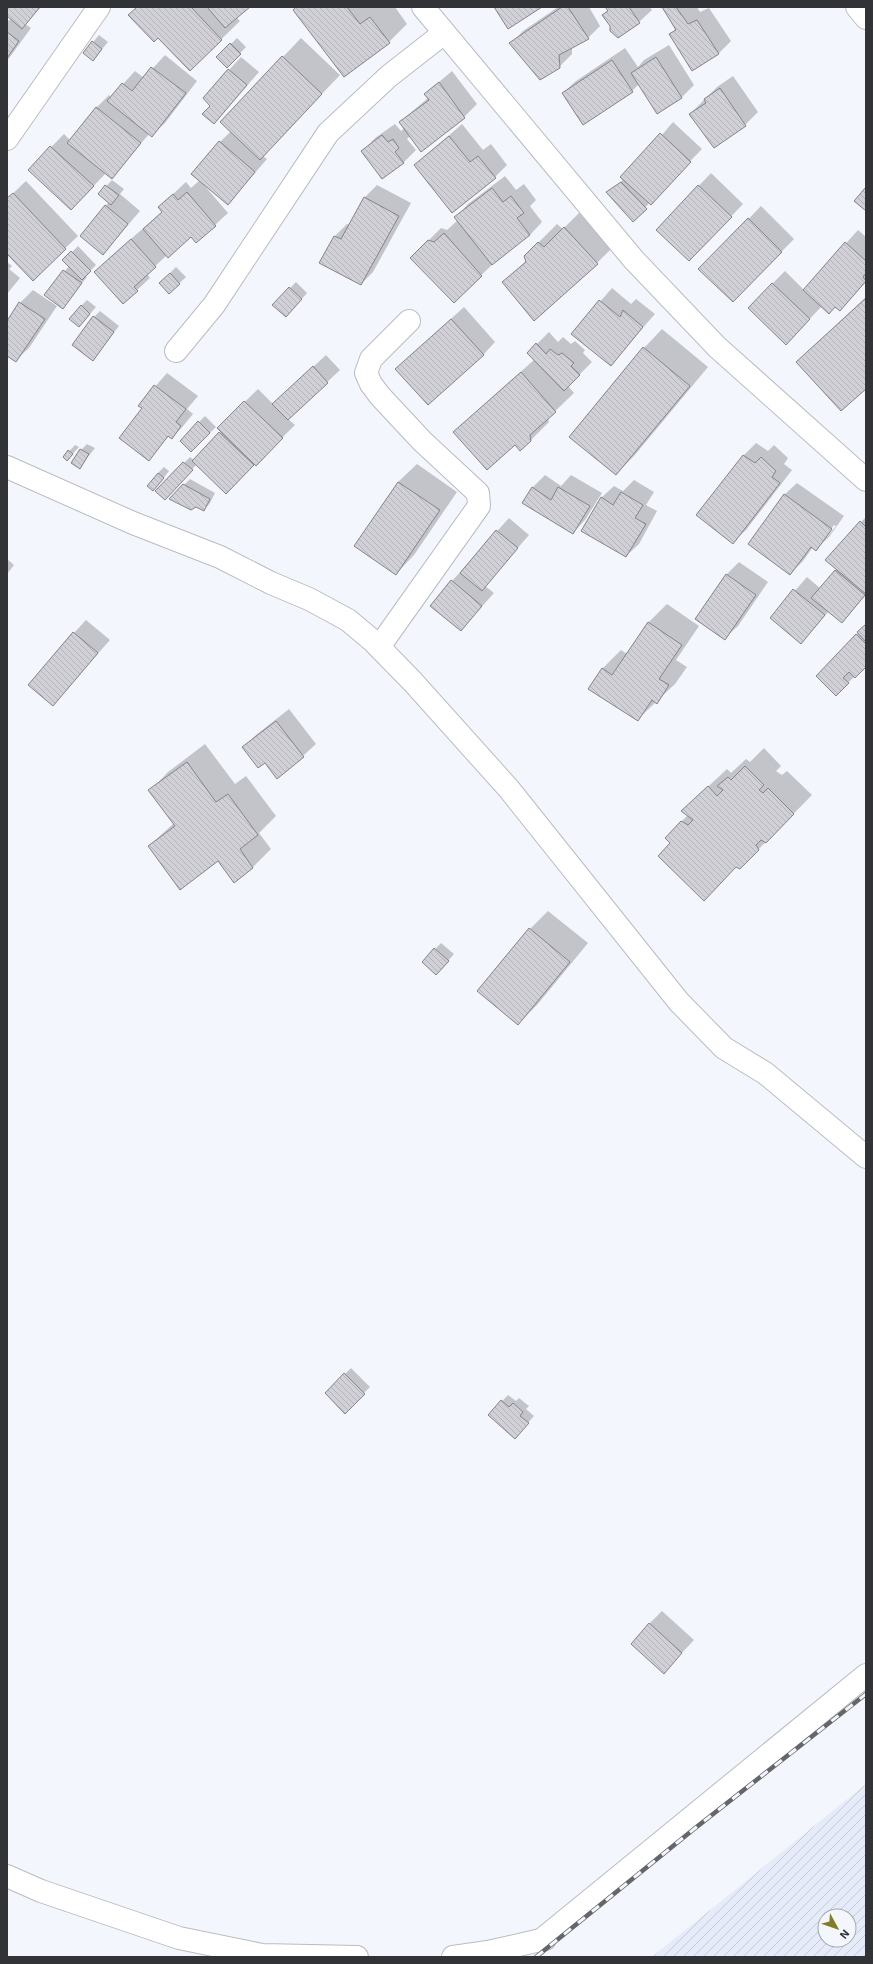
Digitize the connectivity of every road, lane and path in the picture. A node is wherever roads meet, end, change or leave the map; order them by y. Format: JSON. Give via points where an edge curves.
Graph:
{"nodes":[{"id":1,"x":100,"y":7,"type":"edge"},
{"id":2,"x":423,"y":7,"type":"edge"},
{"id":3,"x":856,"y":7,"type":"edge"},
{"id":4,"x":866,"y":18,"type":"edge"},
{"id":5,"x":444,"y":33,"type":"junction"},
{"id":6,"x":7,"y":139,"type":"edge"},
{"id":7,"x":409,"y":321,"type":"dead end"},
{"id":8,"x":176,"y":351,"type":"dead end"},
{"id":9,"x":7,"y":467,"type":"edge"},
{"id":10,"x":866,"y":480,"type":"edge"},
{"id":11,"x":379,"y":647,"type":"junction"},
{"id":12,"x":866,"y":1157,"type":"edge"},
{"id":13,"x":866,"y":1675,"type":"edge"},
{"id":14,"x":7,"y":1876,"type":"edge"},
{"id":15,"x":540,"y":1941,"type":"junction"},
{"id":16,"x":262,"y":1956,"type":"edge"},
{"id":17,"x":357,"y":1957,"type":"edge"},
{"id":18,"x":453,"y":1957,"type":"edge"},
{"id":19,"x":522,"y":1957,"type":"edge"}],
"edges":[{"from":1,"to":6,"type":"street"},
{"from":2,"to":5,"type":"street"},
{"from":3,"to":4,"type":"street"},
{"from":5,"to":8,"type":"street","via":[[389,76],[328,133],[214,304]]},
{"from":5,"to":10,"type":"street","via":[[634,260],[717,347]]},
{"from":7,"to":11,"type":"street","via":[[371,359],[366,373],[380,396],[422,441],[478,493],[479,506]]},
{"from":9,"to":11,"type":"street","via":[[133,523],[220,557],[310,599],[348,620]]},
{"from":11,"to":12,"type":"street","via":[[414,682],[509,789],[679,1002],[724,1048],[765,1073]]},
{"from":13,"to":15,"type":"street"},
{"from":14,"to":16,"type":"street","via":[[41,1891],[179,1938]]},
{"from":15,"to":18,"type":"street"},
{"from":15,"to":19,"type":"street","via":[[545,1940]]},
{"from":16,"to":17,"type":"street"}]}
